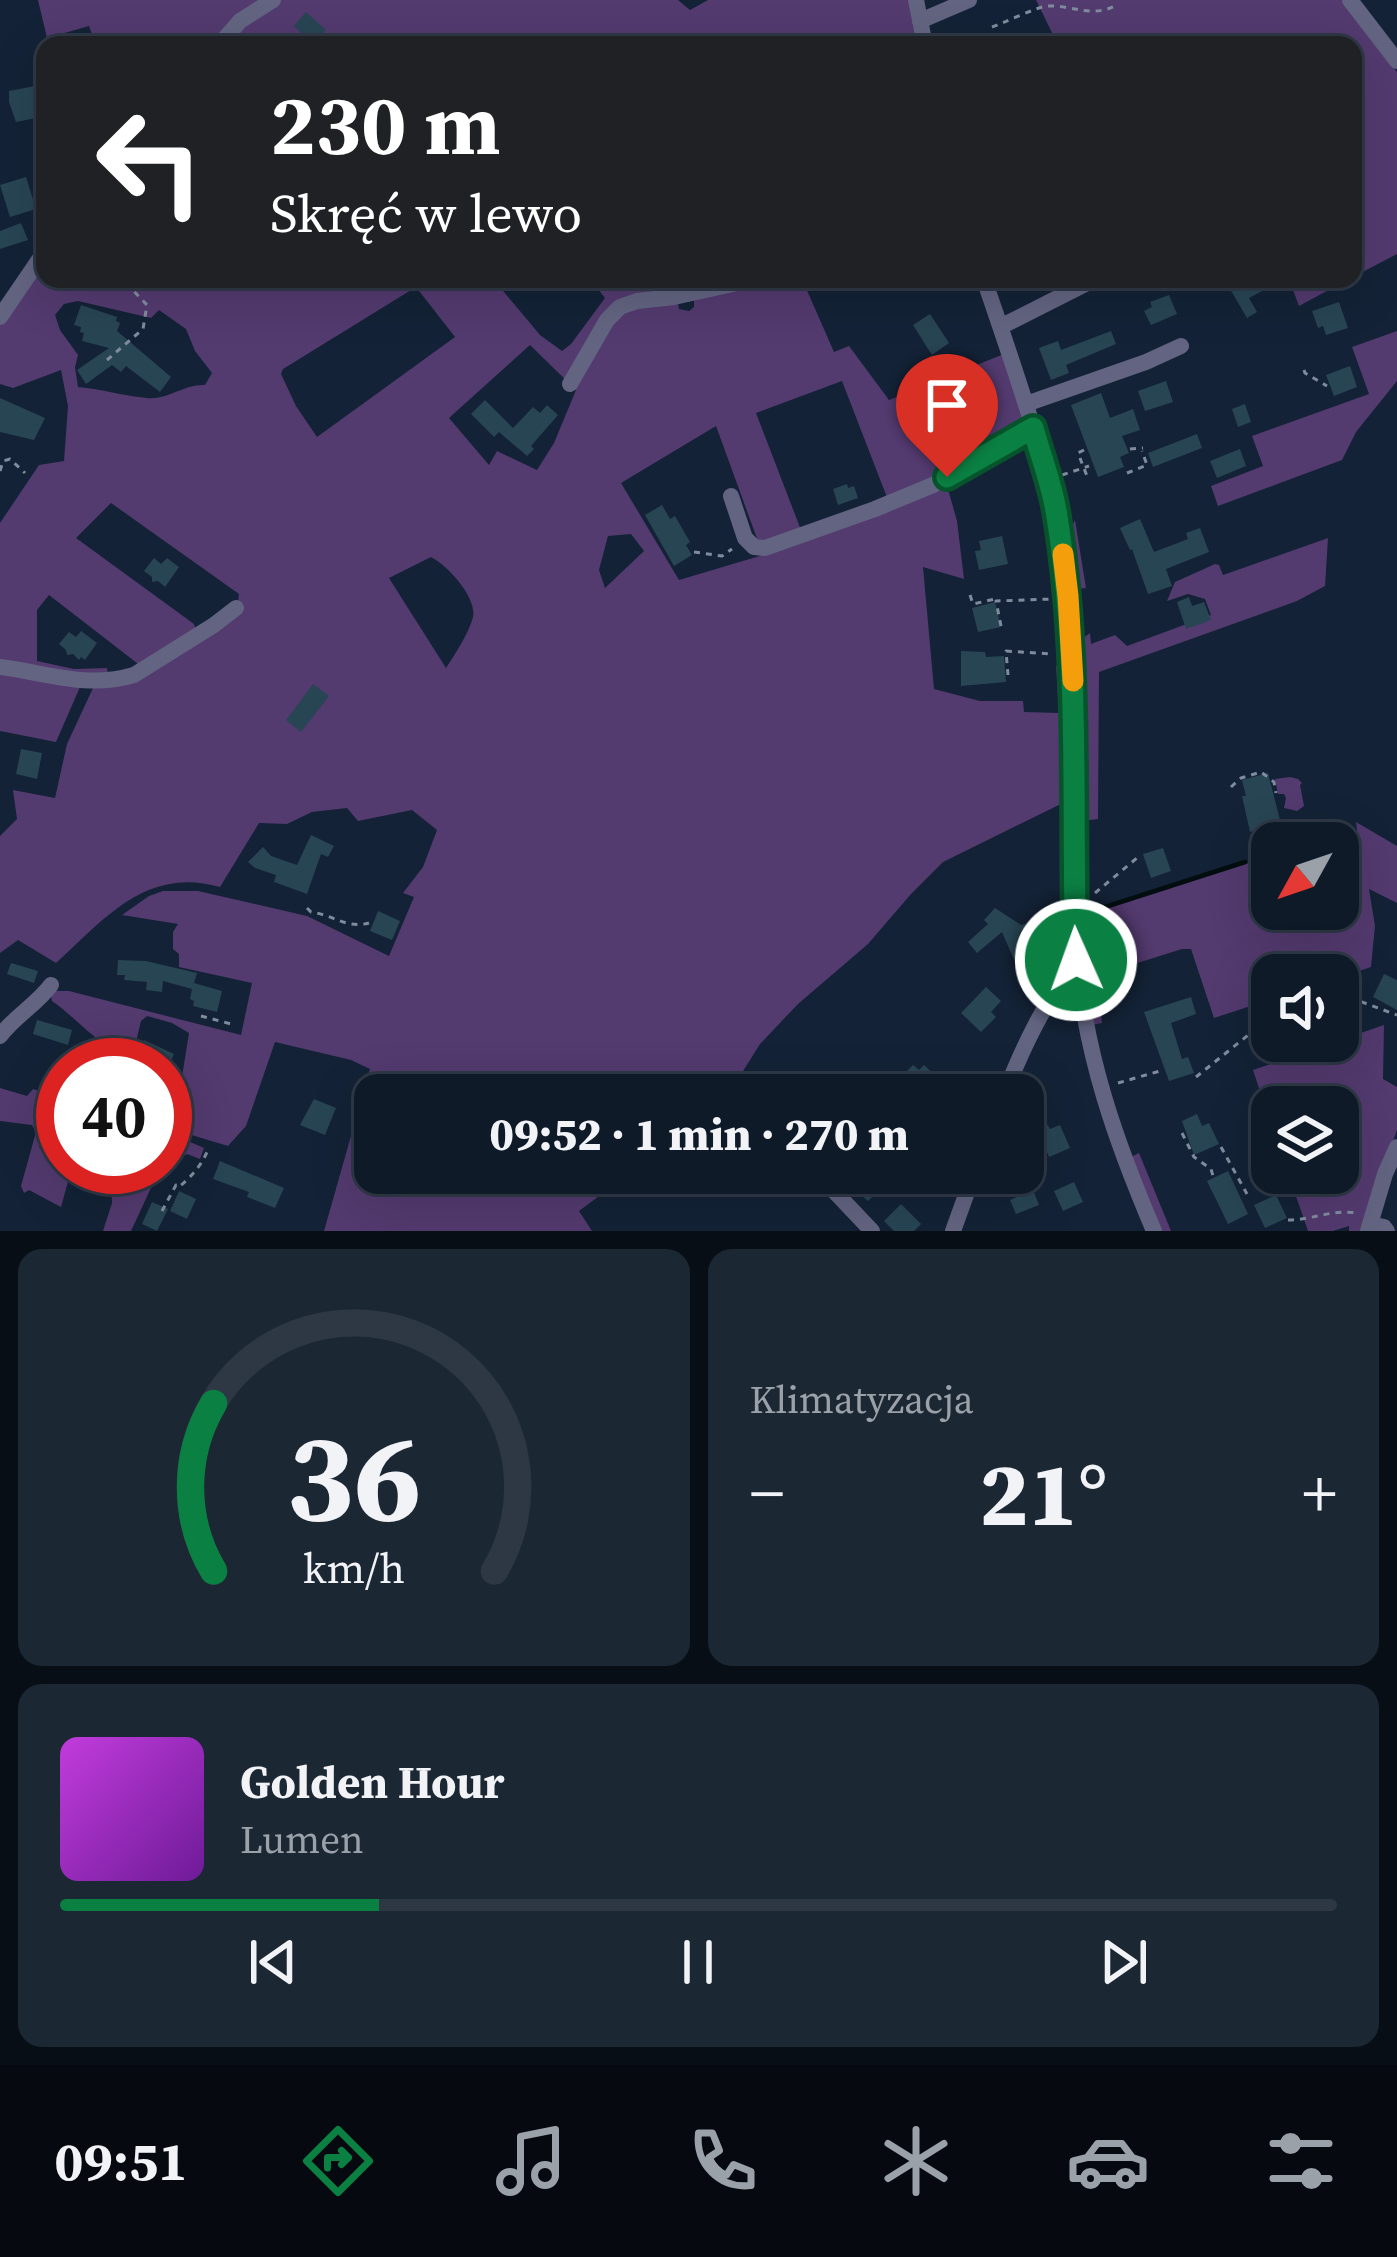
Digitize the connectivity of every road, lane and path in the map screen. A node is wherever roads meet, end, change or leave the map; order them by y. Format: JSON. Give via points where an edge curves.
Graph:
{"nodes":[{"id":1,"x":273,"y":0,"type":"edge"},
{"id":2,"x":916,"y":0,"type":"edge"},
{"id":3,"x":969,"y":0,"type":"edge"},
{"id":4,"x":1349,"y":0,"type":"edge"},
{"id":5,"x":1115,"y":5,"type":"dead end"},
{"id":6,"x":920,"y":21,"type":"junction"},
{"id":7,"x":992,"y":27,"type":"dead end"},
{"id":8,"x":227,"y":36,"type":"edge"},
{"id":9,"x":923,"y":36,"type":"edge"},
{"id":10,"x":1397,"y":61,"type":"edge"},
{"id":11,"x":36,"y":264,"type":"edge"},
{"id":12,"x":131,"y":288,"type":"edge"},
{"id":13,"x":714,"y":288,"type":"edge"},
{"id":14,"x":988,"y":288,"type":"edge"},
{"id":15,"x":1077,"y":288,"type":"edge"},
{"id":16,"x":0,"y":317,"type":"edge"},
{"id":17,"x":1002,"y":326,"type":"junction"},
{"id":18,"x":1181,"y":346,"type":"dead end"},
{"id":19,"x":107,"y":360,"type":"dead end"},
{"id":20,"x":1304,"y":370,"type":"dead end"},
{"id":21,"x":1313,"y":376,"type":"junction"},
{"id":22,"x":1324,"y":376,"type":"dead end"},
{"id":23,"x":570,"y":384,"type":"dead end"},
{"id":24,"x":1328,"y":386,"type":"dead end"},
{"id":25,"x":1026,"y":404,"type":"junction"},
{"id":26,"x":1033,"y":428,"type":"junction"},
{"id":27,"x":1130,"y":448,"type":"dead end"},
{"id":28,"x":1084,"y":450,"type":"dead end"},
{"id":29,"x":1087,"y":466,"type":"junction"},
{"id":30,"x":0,"y":471,"type":"edge"},
{"id":31,"x":25,"y":472,"type":"dead end"},
{"id":32,"x":1127,"y":472,"type":"dead end"},
{"id":33,"x":1067,"y":474,"type":"dead end"},
{"id":34,"x":1087,"y":476,"type":"dead end"},
{"id":35,"x":731,"y":496,"type":"dead end"},
{"id":36,"x":741,"y":543,"type":"dead end"},
{"id":37,"x":694,"y":552,"type":"dead end"},
{"id":38,"x":970,"y":595,"type":"dead end"},
{"id":39,"x":1052,"y":599,"type":"dead end"},
{"id":40,"x":996,"y":601,"type":"junction"},
{"id":41,"x":236,"y":608,"type":"dead end"},
{"id":42,"x":1001,"y":626,"type":"dead end"},
{"id":43,"x":1054,"y":654,"type":"dead end"},
{"id":44,"x":0,"y":667,"type":"edge"},
{"id":45,"x":1008,"y":675,"type":"dead end"},
{"id":46,"x":1232,"y":787,"type":"dead end"},
{"id":47,"x":1276,"y":794,"type":"dead end"},
{"id":48,"x":1137,"y":858,"type":"dead end"},
{"id":49,"x":1095,"y":893,"type":"dead end"},
{"id":50,"x":307,"y":908,"type":"dead end"},
{"id":51,"x":369,"y":923,"type":"dead end"},
{"id":52,"x":1076,"y":960,"type":"junction"},
{"id":53,"x":51,"y":985,"type":"dead end"},
{"id":54,"x":1359,"y":1001,"type":"edge"},
{"id":55,"x":1397,"y":1015,"type":"edge"},
{"id":56,"x":200,"y":1016,"type":"dead end"},
{"id":57,"x":235,"y":1025,"type":"dead end"},
{"id":58,"x":1251,"y":1033,"type":"edge"},
{"id":59,"x":0,"y":1036,"type":"edge"},
{"id":60,"x":1160,"y":1070,"type":"dead end"},
{"id":61,"x":1012,"y":1074,"type":"edge"},
{"id":62,"x":1196,"y":1077,"type":"dead end"},
{"id":63,"x":1116,"y":1084,"type":"dead end"},
{"id":64,"x":1183,"y":1133,"type":"dead end"},
{"id":65,"x":1221,"y":1147,"type":"dead end"},
{"id":66,"x":209,"y":1148,"type":"dead end"},
{"id":67,"x":1397,"y":1148,"type":"edge"},
{"id":68,"x":1214,"y":1176,"type":"dead end"},
{"id":69,"x":837,"y":1194,"type":"edge"},
{"id":70,"x":966,"y":1194,"type":"edge"},
{"id":71,"x":1247,"y":1195,"type":"dead end"},
{"id":72,"x":162,"y":1211,"type":"dead end"},
{"id":73,"x":1354,"y":1212,"type":"dead end"},
{"id":74,"x":1288,"y":1220,"type":"dead end"},
{"id":75,"x":1375,"y":1229,"type":"edge"},
{"id":76,"x":872,"y":1231,"type":"edge"},
{"id":77,"x":953,"y":1231,"type":"edge"},
{"id":78,"x":1154,"y":1231,"type":"edge"}],
"edges":[{"from":1,"to":8,"type":"street"},
{"from":2,"to":6,"type":"street"},
{"from":3,"to":6,"type":"street"},
{"from":4,"to":10,"type":"street"},
{"from":5,"to":7,"type":"path","via":[[1091,13],[1046,5]]},
{"from":6,"to":9,"type":"street"},
{"from":11,"to":16,"type":"street"},
{"from":12,"to":19,"type":"path","via":[[147,305],[145,326]]},
{"from":13,"to":23,"type":"street","via":[[620,307]]},
{"from":14,"to":17,"type":"street"},
{"from":15,"to":17,"type":"street"},
{"from":17,"to":25,"type":"street"},
{"from":18,"to":25,"type":"street"},
{"from":20,"to":21,"type":"path"},
{"from":21,"to":22,"type":"path"},
{"from":21,"to":24,"type":"path"},
{"from":25,"to":26,"type":"street"},
{"from":26,"to":35,"type":"street","via":[[933,485],[765,548],[745,538]]},
{"from":26,"to":52,"type":"street","via":[[1057,512],[1068,596]]},
{"from":27,"to":32,"type":"path","via":[[1143,449],[1147,465]]},
{"from":28,"to":29,"type":"path","via":[[1078,453]]},
{"from":29,"to":33,"type":"path"},
{"from":29,"to":34,"type":"path"},
{"from":30,"to":31,"type":"path","via":[[10,459]]},
{"from":36,"to":37,"type":"path","via":[[722,556]]},
{"from":38,"to":40,"type":"path","via":[[973,604]]},
{"from":39,"to":40,"type":"path"},
{"from":40,"to":42,"type":"path"},
{"from":41,"to":44,"type":"street","via":[[124,678],[88,683]]},
{"from":43,"to":45,"type":"path","via":[[1006,651]]},
{"from":46,"to":47,"type":"path","via":[[1261,772]]},
{"from":48,"to":49,"type":"path"},
{"from":50,"to":51,"type":"path","via":[[354,927]]},
{"from":52,"to":61,"type":"street","via":[[1047,999]]},
{"from":52,"to":78,"type":"street","via":[[1107,1114]]},
{"from":53,"to":59,"type":"street"},
{"from":54,"to":55,"type":"path"},
{"from":56,"to":57,"type":"path"},
{"from":58,"to":62,"type":"path"},
{"from":60,"to":63,"type":"path"},
{"from":64,"to":68,"type":"path"},
{"from":65,"to":71,"type":"path"},
{"from":66,"to":72,"type":"path"},
{"from":67,"to":75,"type":"street"},
{"from":69,"to":76,"type":"street"},
{"from":70,"to":77,"type":"street"},
{"from":73,"to":74,"type":"path"}]}
